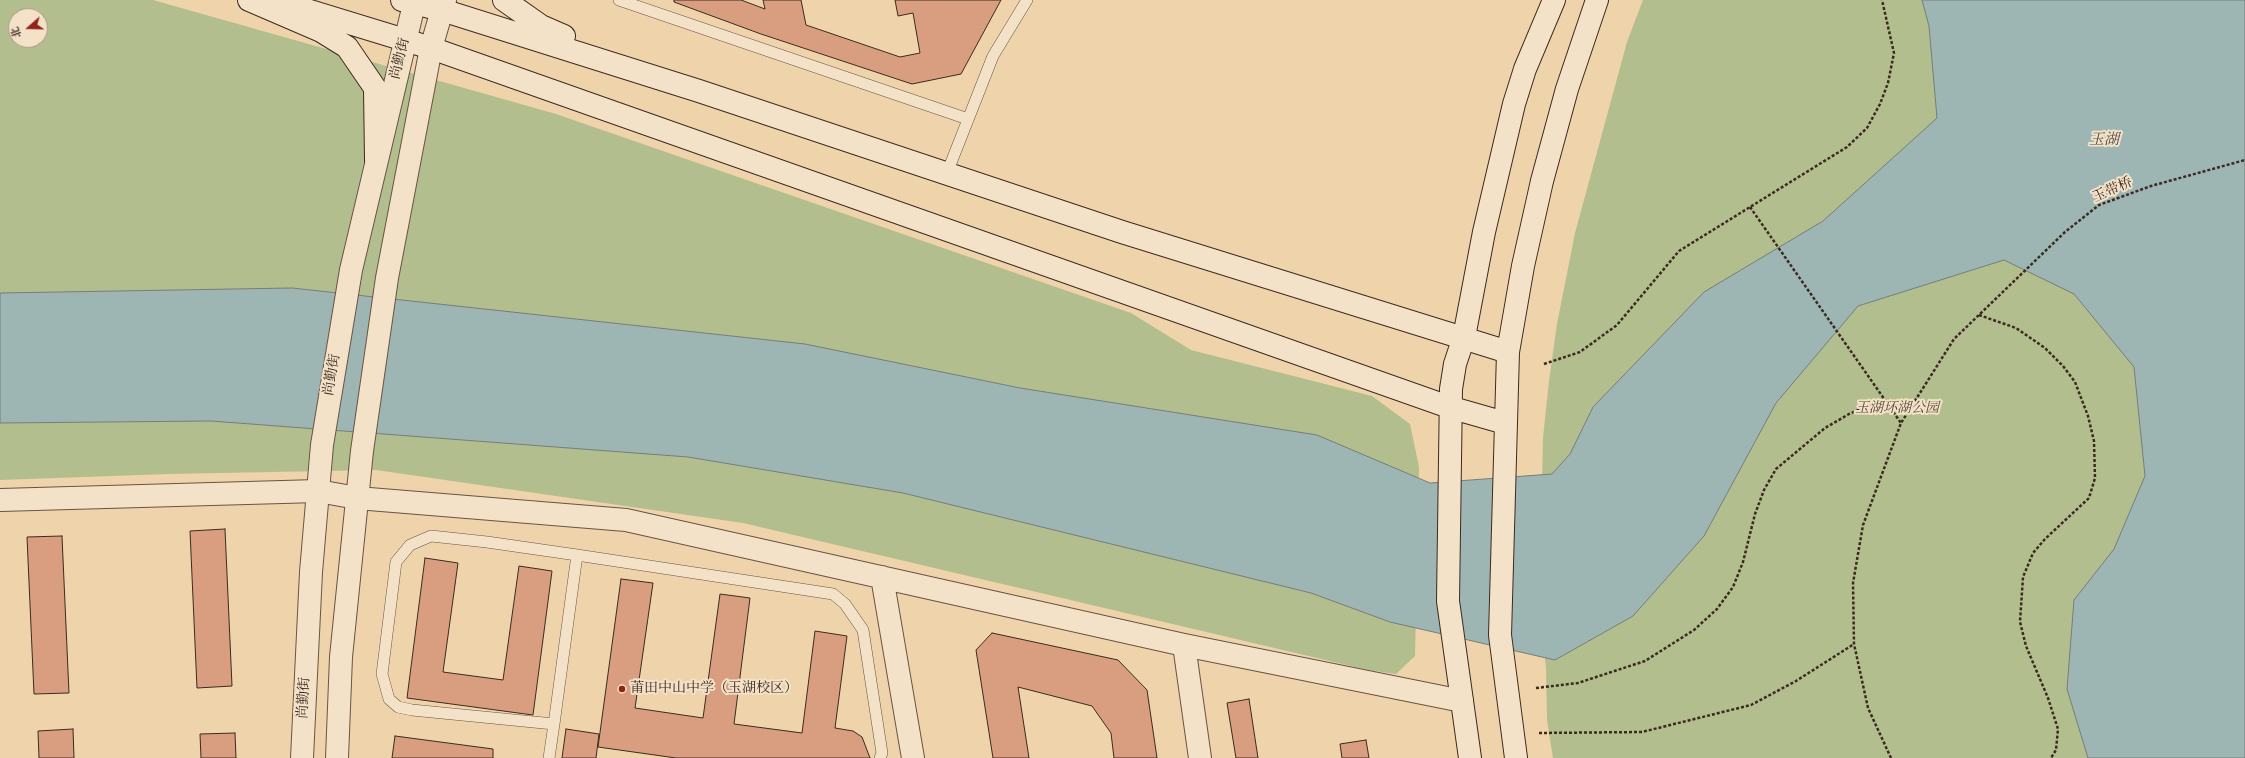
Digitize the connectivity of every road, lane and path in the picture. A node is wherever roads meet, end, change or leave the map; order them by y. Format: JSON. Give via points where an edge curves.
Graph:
{"nodes":[{"id":1,"x":249,"y":0,"type":"edge"},
{"id":2,"x":274,"y":0,"type":"edge"},
{"id":3,"x":504,"y":0,"type":"edge"},
{"id":4,"x":619,"y":0,"type":"edge"},
{"id":5,"x":1027,"y":0,"type":"edge"},
{"id":6,"x":1554,"y":0,"type":"edge"},
{"id":7,"x":1597,"y":0,"type":"edge"},
{"id":8,"x":1882,"y":0,"type":"edge"},
{"id":9,"x":410,"y":1,"type":"edge"},
{"id":10,"x":444,"y":5,"type":"edge"},
{"id":11,"x":406,"y":40,"type":"junction"},
{"id":12,"x":431,"y":48,"type":"junction"},
{"id":13,"x":699,"y":91,"type":"junction"},
{"id":14,"x":968,"y":119,"type":"junction"},
{"id":15,"x":376,"y":159,"type":"junction"},
{"id":16,"x":2245,"y":160,"type":"edge"},
{"id":17,"x":947,"y":173,"type":"junction"},
{"id":18,"x":1750,"y":207,"type":"junction"},
{"id":19,"x":1979,"y":315,"type":"junction"},
{"id":20,"x":1464,"y":337,"type":"junction"},
{"id":21,"x":1508,"y":352,"type":"junction"},
{"id":22,"x":1544,"y":364,"type":"dead end"},
{"id":23,"x":1884,"y":399,"type":"junction"},
{"id":24,"x":1449,"y":407,"type":"junction"},
{"id":25,"x":1505,"y":423,"type":"junction"},
{"id":26,"x":1901,"y":423,"type":"junction"},
{"id":27,"x":318,"y":491,"type":"junction"},
{"id":28,"x":357,"y":498,"type":"junction"},
{"id":29,"x":0,"y":500,"type":"edge"},
{"id":30,"x":577,"y":555,"type":"junction"},
{"id":31,"x":882,"y":577,"type":"junction"},
{"id":32,"x":1854,"y":644,"type":"junction"},
{"id":33,"x":1184,"y":645,"type":"junction"},
{"id":34,"x":1536,"y":688,"type":"dead end"},
{"id":35,"x":1462,"y":701,"type":"junction"},
{"id":36,"x":554,"y":724,"type":"junction"},
{"id":37,"x":1539,"y":733,"type":"dead end"},
{"id":38,"x":302,"y":758,"type":"edge"},
{"id":39,"x":337,"y":758,"type":"edge"},
{"id":40,"x":549,"y":758,"type":"edge"},
{"id":41,"x":880,"y":758,"type":"edge"},
{"id":42,"x":913,"y":758,"type":"edge"},
{"id":43,"x":1200,"y":758,"type":"edge"},
{"id":44,"x":1470,"y":758,"type":"edge"},
{"id":45,"x":1516,"y":758,"type":"edge"},
{"id":46,"x":1891,"y":758,"type":"edge"},
{"id":47,"x":2051,"y":758,"type":"edge"}],
"edges":[{"from":1,"to":15,"type":"main road","via":[[321,31],[347,47],[375,88]]},
{"from":2,"to":11,"type":"main road"},
{"from":3,"to":13,"type":"main road","via":[[541,26]]},
{"from":4,"to":14,"type":"lane"},
{"from":5,"to":14,"type":"lane","via":[[993,56]]},
{"from":6,"to":20,"type":"main road","via":[[1514,104],[1472,285]]},
{"from":7,"to":21,"type":"main road","via":[[1567,89],[1546,166],[1523,266]]},
{"from":8,"to":18,"type":"path","via":[[1894,53],[1888,83],[1880,104],[1866,128],[1848,147]]},
{"from":9,"to":10,"type":"main road"},
{"from":9,"to":11,"type":"main road","name":"尚勤街"},
{"from":10,"to":12,"type":"main road","name":"尚勤街"},
{"from":10,"to":13,"type":"main road"},
{"from":11,"to":12,"type":"main road"},
{"from":11,"to":15,"type":"main road","name":"尚勤街"},
{"from":12,"to":24,"type":"main road"},
{"from":12,"to":28,"type":"main road","name":"尚勤街","via":[[387,278]]},
{"from":13,"to":17,"type":"main road"},
{"from":14,"to":17,"type":"lane"},
{"from":15,"to":27,"type":"main road","name":"尚勤街","via":[[351,270],[322,445]]},
{"from":16,"to":19,"type":"path","name":"玉带桥","via":[[2150,186],[2099,205],[2065,232]]},
{"from":17,"to":20,"type":"main road","via":[[1122,232]]},
{"from":18,"to":22,"type":"path","via":[[1679,251],[1617,325],[1580,352]]},
{"from":18,"to":23,"type":"path"},
{"from":19,"to":26,"type":"path","name":"玉带桥","via":[[1954,339]]},
{"from":19,"to":47,"type":"path","via":[[2016,328],[2045,348],[2063,366],[2075,382],[2094,441],[2095,478],[2089,498],[2033,553],[2023,577],[2020,622],[2026,646],[2048,698],[2058,730],[2056,750]]},
{"from":20,"to":21,"type":"main road"},
{"from":20,"to":24,"type":"main road","via":[[1455,364]]},
{"from":21,"to":25,"type":"main road"},
{"from":23,"to":26,"type":"path"},
{"from":23,"to":34,"type":"path","via":[[1825,428],[1776,469],[1755,514],[1743,562],[1733,587],[1717,609],[1694,630],[1645,661],[1578,683]]},
{"from":24,"to":25,"type":"main road"},
{"from":24,"to":35,"type":"main road","via":[[1448,601]]},
{"from":25,"to":45,"type":"main road","via":[[1500,635]]},
{"from":26,"to":32,"type":"path","name":"玉带桥","via":[[1863,525],[1853,583]]},
{"from":27,"to":28,"type":"main road"},
{"from":27,"to":29,"type":"main road"},
{"from":27,"to":38,"type":"main road","name":"尚勤街","via":[[311,572]]},
{"from":28,"to":31,"type":"main road","via":[[626,520]]},
{"from":28,"to":39,"type":"main road","name":"尚勤街","via":[[341,658]]},
{"from":30,"to":36,"type":"lane"},
{"from":30,"to":36,"type":"lane","via":[[431,536],[410,545],[396,562],[382,674],[390,699],[398,707],[412,710]]},
{"from":30,"to":41,"type":"lane","via":[[833,594],[845,604],[863,630],[882,753]]},
{"from":31,"to":33,"type":"main road"},
{"from":31,"to":42,"type":"main road"},
{"from":32,"to":37,"type":"path","via":[[1796,681],[1751,704],[1642,732]]},
{"from":32,"to":46,"type":"path","name":"玉带桥","via":[[1868,708]]},
{"from":33,"to":35,"type":"main road"},
{"from":33,"to":43,"type":"main road"},
{"from":35,"to":44,"type":"main road"},
{"from":36,"to":40,"type":"lane"}]}
